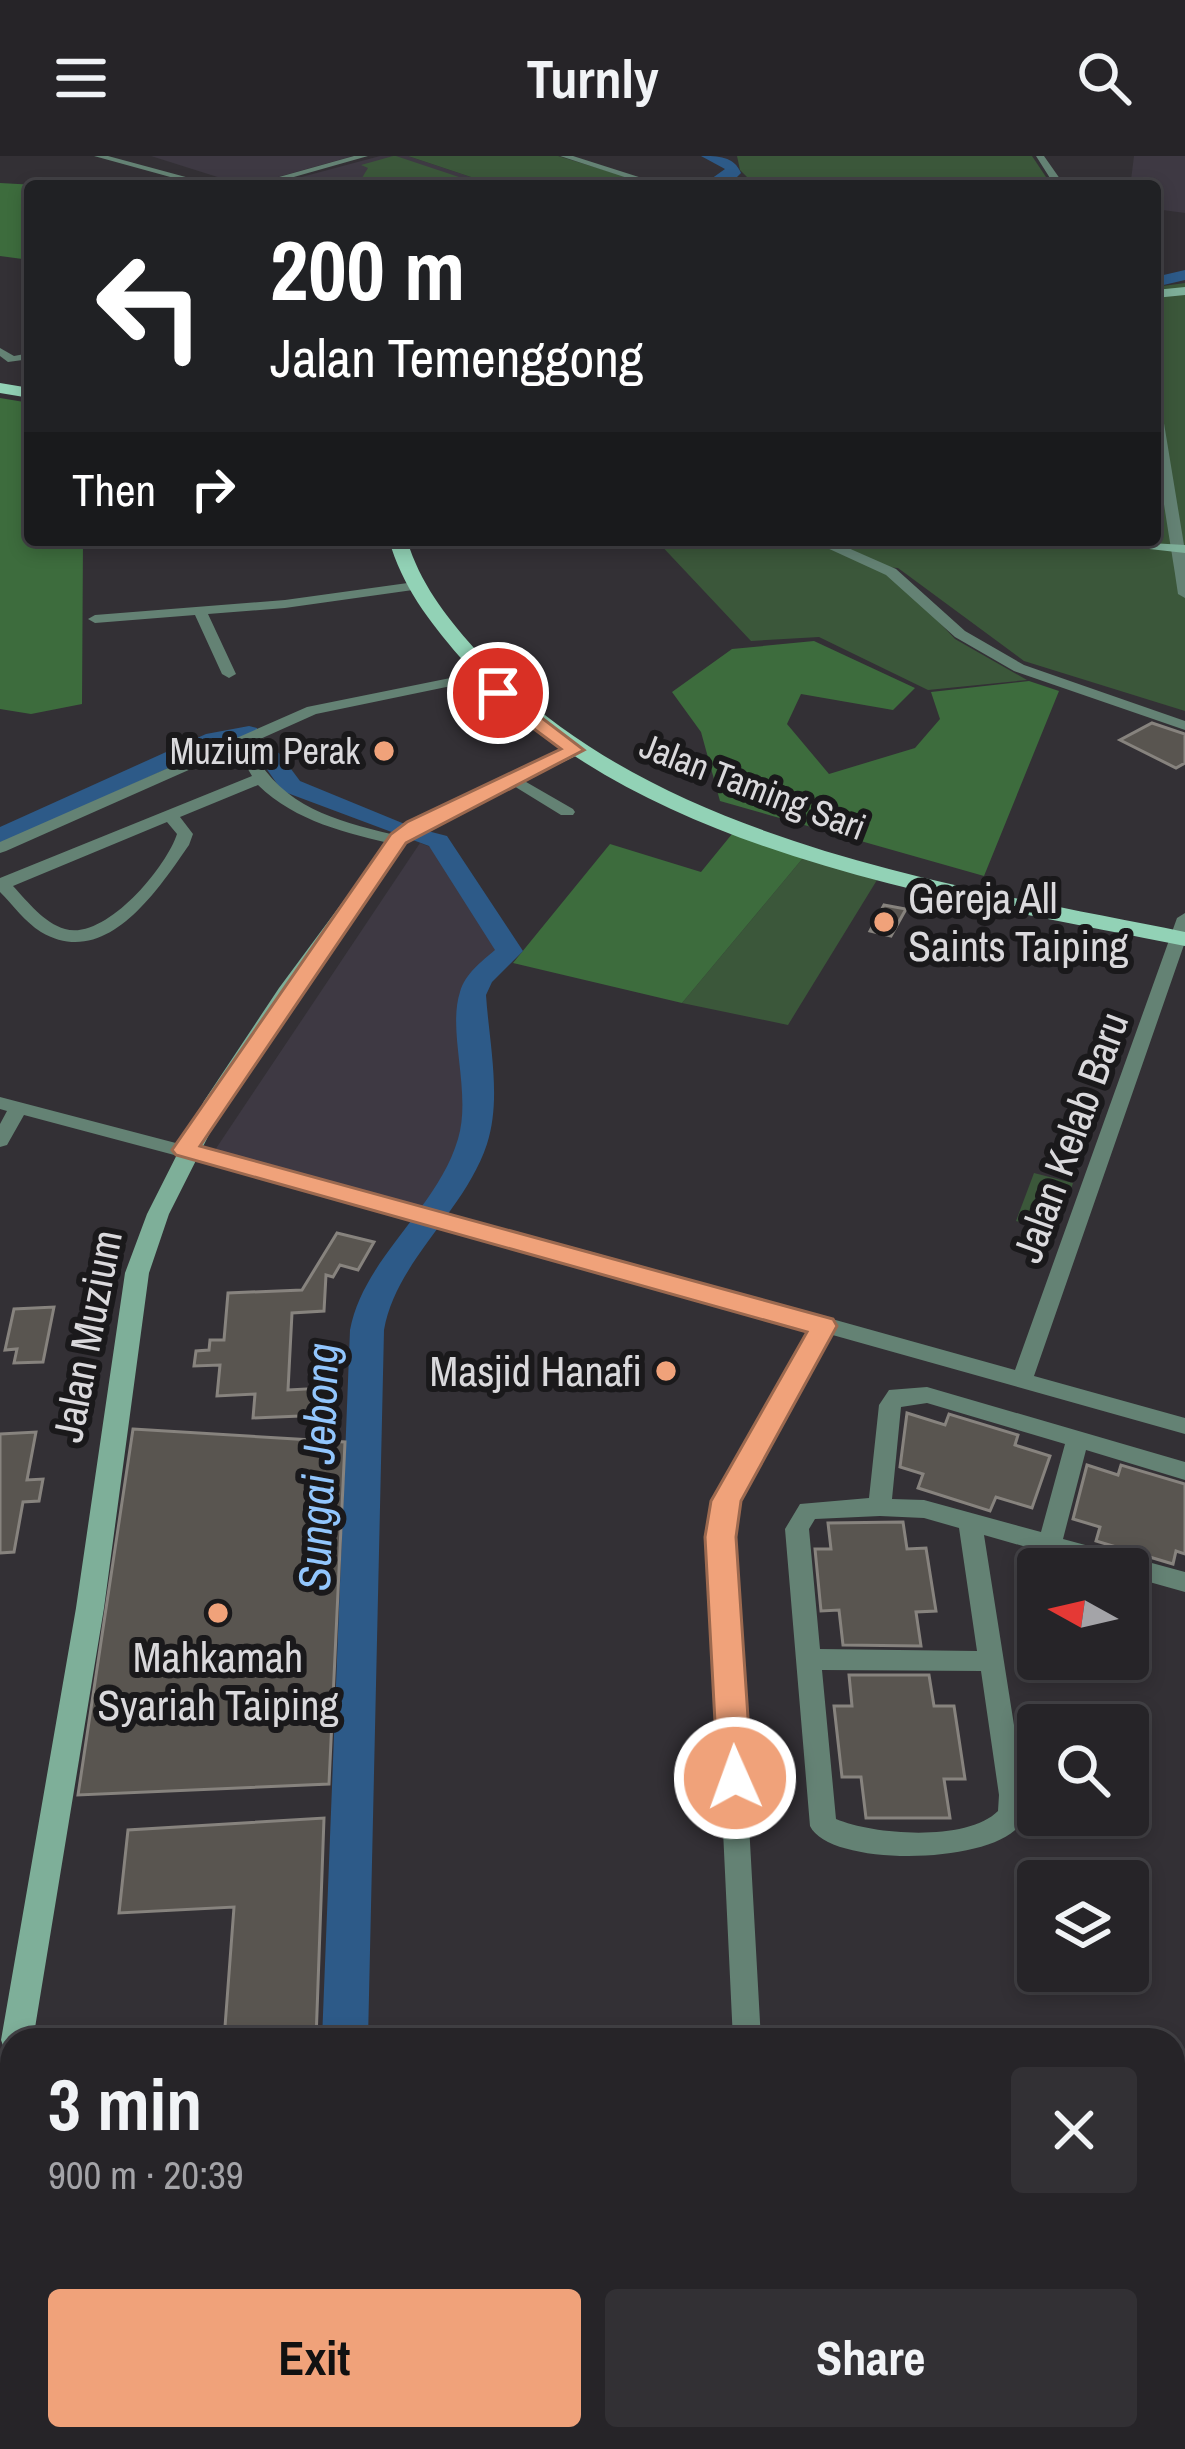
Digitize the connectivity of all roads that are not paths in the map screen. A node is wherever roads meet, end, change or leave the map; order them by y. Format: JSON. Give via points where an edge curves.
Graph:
{"nodes":[{"id":1,"x":98,"y":156,"type":"edge"},
{"id":2,"x":364,"y":156,"type":"edge"},
{"id":3,"x":564,"y":156,"type":"edge"},
{"id":4,"x":628,"y":158,"type":"edge"},
{"id":5,"x":618,"y":172,"type":"junction"},
{"id":6,"x":191,"y":180,"type":"edge"},
{"id":7,"x":274,"y":180,"type":"edge"},
{"id":8,"x":643,"y":180,"type":"edge"},
{"id":9,"x":0,"y":352,"type":"edge"},
{"id":10,"x":24,"y":357,"type":"edge"},
{"id":11,"x":12,"y":360,"type":"junction"},
{"id":12,"x":24,"y":370,"type":"edge"},
{"id":13,"x":1161,"y":439,"type":"edge"},
{"id":14,"x":400,"y":546,"type":"edge"},
{"id":15,"x":834,"y":546,"type":"edge"},
{"id":16,"x":1180,"y":548,"type":"edge"},
{"id":17,"x":415,"y":586,"type":"junction"},
{"id":18,"x":1185,"y":594,"type":"edge"},
{"id":19,"x":200,"y":611,"type":"junction"},
{"id":20,"x":95,"y":619,"type":"dead end"},
{"id":21,"x":229,"y":674,"type":"dead end"},
{"id":22,"x":480,"y":676,"type":"junction"},
{"id":23,"x":1185,"y":726,"type":"edge"},
{"id":24,"x":241,"y":740,"type":"junction"},
{"id":25,"x":574,"y":750,"type":"junction"},
{"id":26,"x":261,"y":778,"type":"junction"},
{"id":27,"x":514,"y":780,"type":"junction"},
{"id":28,"x":567,"y":812,"type":"dead end"},
{"id":29,"x":171,"y":818,"type":"junction"},
{"id":30,"x":397,"y":840,"type":"junction"},
{"id":31,"x":0,"y":848,"type":"edge"},
{"id":32,"x":1,"y":884,"type":"edge"},
{"id":33,"x":1183,"y":931,"type":"edge"},
{"id":34,"x":9,"y":1105,"type":"edge"},
{"id":35,"x":0,"y":1141,"type":"edge"},
{"id":36,"x":185,"y":1150,"type":"junction"},
{"id":37,"x":824,"y":1326,"type":"junction"},
{"id":38,"x":1022,"y":1380,"type":"junction"},
{"id":39,"x":1185,"y":1426,"type":"edge"},
{"id":40,"x":1078,"y":1439,"type":"junction"},
{"id":41,"x":1185,"y":1471,"type":"edge"},
{"id":42,"x":880,"y":1507,"type":"junction"},
{"id":43,"x":970,"y":1522,"type":"junction"},
{"id":44,"x":1048,"y":1546,"type":"junction"},
{"id":45,"x":1185,"y":1582,"type":"edge"},
{"id":46,"x":808,"y":1659,"type":"junction"},
{"id":47,"x":990,"y":1661,"type":"junction"},
{"id":48,"x":19,"y":2028,"type":"edge"},
{"id":49,"x":746,"y":2028,"type":"edge"}],
"edges":[{"from":1,"to":6,"type":"street"},
{"from":2,"to":7,"type":"street"},
{"from":3,"to":5,"type":"street"},
{"from":4,"to":5,"type":"street"},
{"from":5,"to":8,"type":"street"},
{"from":9,"to":11,"type":"street"},
{"from":10,"to":11,"type":"street"},
{"from":11,"to":12,"type":"street"},
{"from":13,"to":16,"type":"street"},
{"from":14,"to":17,"type":"main road","name":"Jalan Taming Sari"},
{"from":15,"to":23,"type":"street","via":[[891,572],[960,634],[1019,668]]},
{"from":16,"to":18,"type":"street"},
{"from":17,"to":19,"type":"street"},
{"from":17,"to":22,"type":"main road","name":"Jalan Taming Sari"},
{"from":19,"to":20,"type":"street"},
{"from":19,"to":21,"type":"street"},
{"from":22,"to":24,"type":"street","via":[[323,706]]},
{"from":22,"to":25,"type":"main road","name":"Jalan Taming Sari"},
{"from":24,"to":26,"type":"street"},
{"from":24,"to":31,"type":"street"},
{"from":25,"to":27,"type":"street","name":"Jalan Muzium"},
{"from":25,"to":33,"type":"main road","name":"Jalan Taming Sari","via":[[668,798],[902,879]]},
{"from":26,"to":29,"type":"street"},
{"from":26,"to":30,"type":"street","via":[[292,809]]},
{"from":27,"to":28,"type":"street"},
{"from":27,"to":30,"type":"street","name":"Jalan Muzium"},
{"from":29,"to":32,"type":"street"},
{"from":29,"to":32,"type":"street","via":[[183,842],[108,928],[56,932]]},
{"from":30,"to":36,"type":"street","name":"Jalan Muzium"},
{"from":33,"to":38,"type":"street","name":"Jalan Kelab Baru"},
{"from":34,"to":35,"type":"street"},
{"from":34,"to":36,"type":"street"},
{"from":36,"to":37,"type":"street"},
{"from":36,"to":48,"type":"street","name":"Jalan Muzium","via":[[137,1273]]},
{"from":37,"to":38,"type":"street"},
{"from":37,"to":49,"type":"street","via":[[726,1501],[721,1537]]},
{"from":38,"to":39,"type":"street"},
{"from":40,"to":41,"type":"street"},
{"from":40,"to":42,"type":"street","via":[[927,1395],[897,1396]]},
{"from":40,"to":44,"type":"street"},
{"from":42,"to":43,"type":"street"},
{"from":42,"to":46,"type":"street","via":[[816,1508],[801,1517]]},
{"from":43,"to":44,"type":"street"},
{"from":43,"to":47,"type":"street"},
{"from":44,"to":45,"type":"street"},
{"from":46,"to":47,"type":"street"},
{"from":46,"to":47,"type":"street","via":[[819,1812],[824,1826],[856,1841],[969,1839],[994,1833],[1011,1816]]}]}
